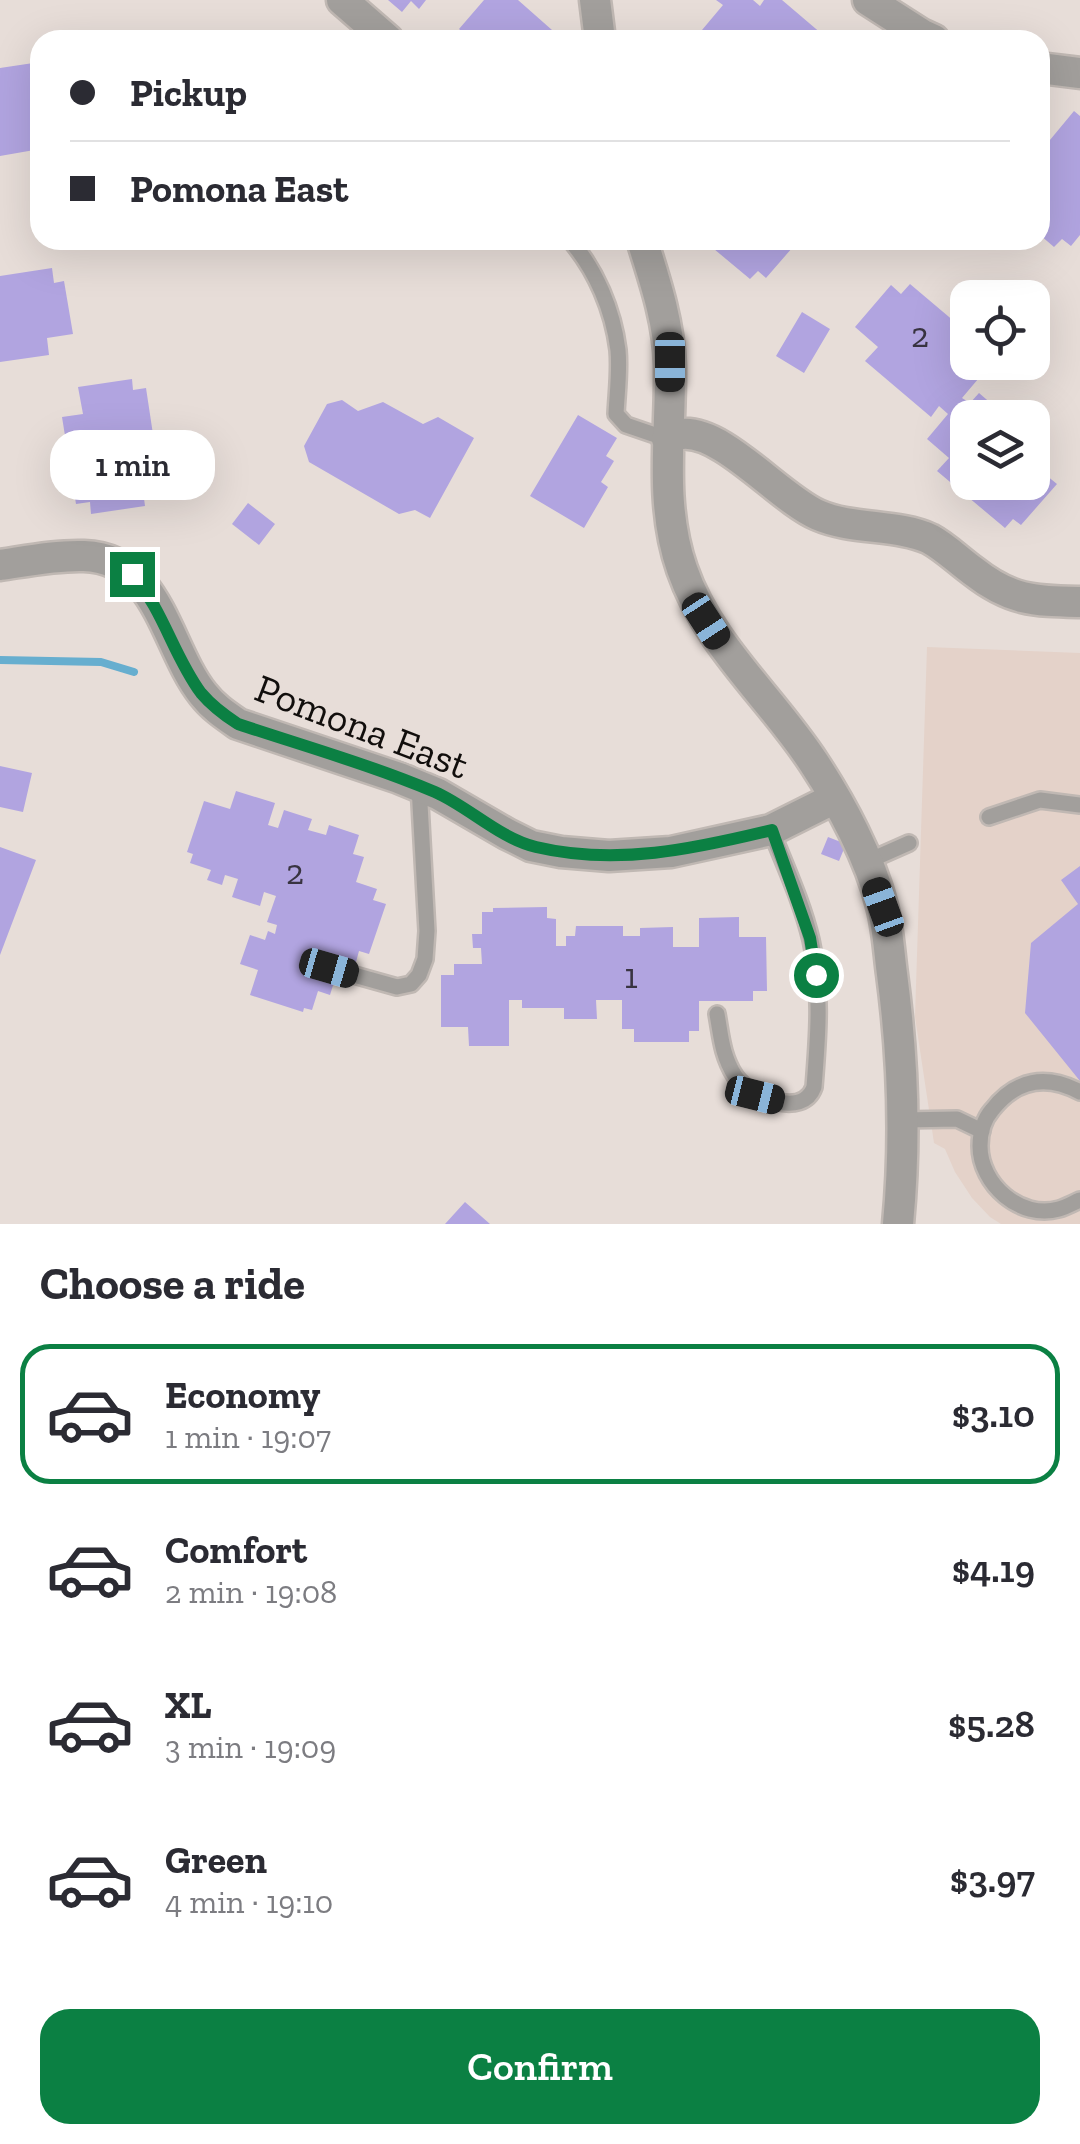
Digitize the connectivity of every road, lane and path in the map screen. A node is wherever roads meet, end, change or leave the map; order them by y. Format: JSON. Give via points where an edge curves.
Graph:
{"nodes":[{"id":1,"x":342,"y":0,"type":"edge"},
{"id":2,"x":596,"y":0,"type":"edge"},
{"id":3,"x":868,"y":0,"type":"edge"},
{"id":4,"x":376,"y":30,"type":"edge"},
{"id":5,"x":599,"y":30,"type":"edge"},
{"id":6,"x":916,"y":30,"type":"edge"},
{"id":7,"x":1050,"y":69,"type":"edge"},
{"id":8,"x":1080,"y":72,"type":"edge"},
{"id":9,"x":579,"y":250,"type":"edge"},
{"id":10,"x":645,"y":250,"type":"edge"},
{"id":11,"x":667,"y":439,"type":"junction"},
{"id":12,"x":0,"y":565,"type":"edge"},
{"id":13,"x":1080,"y":602,"type":"edge"},
{"id":14,"x":419,"y":786,"type":"junction"},
{"id":15,"x":835,"y":798,"type":"junction"},
{"id":16,"x":1080,"y":805,"type":"edge"},
{"id":17,"x":989,"y":817,"type":"dead end"},
{"id":18,"x":772,"y":830,"type":"junction"},
{"id":19,"x":909,"y":843,"type":"dead end"},
{"id":20,"x":866,"y":862,"type":"junction"},
{"id":21,"x":329,"y":968,"type":"dead end"},
{"id":22,"x":717,"y":1014,"type":"dead end"},
{"id":23,"x":1080,"y":1092,"type":"edge"},
{"id":24,"x":902,"y":1120,"type":"junction"},
{"id":25,"x":982,"y":1131,"type":"junction"},
{"id":26,"x":1080,"y":1200,"type":"edge"},
{"id":27,"x":898,"y":1224,"type":"edge"}],
"edges":[{"from":1,"to":4,"type":"street"},
{"from":2,"to":5,"type":"street"},
{"from":3,"to":6,"type":"street"},
{"from":7,"to":8,"type":"street"},
{"from":9,"to":11,"type":"lane","via":[[600,284],[618,348],[616,414],[626,425]]},
{"from":10,"to":11,"type":"street","via":[[670,362]]},
{"from":11,"to":13,"type":"street","via":[[682,434],[712,442],[816,514],[929,539],[999,590],[1025,600]]},
{"from":11,"to":15,"type":"street","via":[[677,554],[694,598]]},
{"from":12,"to":14,"type":"street","name":"Pomona East","via":[[85,556],[110,560],[148,592],[202,694],[218,711],[238,724]]},
{"from":14,"to":18,"type":"street","name":"Pomona East","via":[[531,846],[562,852],[671,852]]},
{"from":14,"to":21,"type":"lane","via":[[427,931],[420,975],[398,987]]},
{"from":15,"to":18,"type":"street","name":"Pomona East"},
{"from":15,"to":20,"type":"street"},
{"from":16,"to":17,"type":"lane","via":[[1040,800]]},
{"from":18,"to":22,"type":"lane","via":[[810,938],[816,975],[810,1098],[785,1102],[742,1086],[723,1052]]},
{"from":19,"to":20,"type":"lane"},
{"from":20,"to":24,"type":"street","via":[[883,907]]},
{"from":23,"to":25,"type":"lane","via":[[1054,1081],[1014,1088],[986,1117]]},
{"from":24,"to":25,"type":"lane","via":[[957,1118]]},
{"from":24,"to":27,"type":"street"},
{"from":25,"to":26,"type":"lane","via":[[982,1163],[1008,1200],[1056,1210]]}]}
